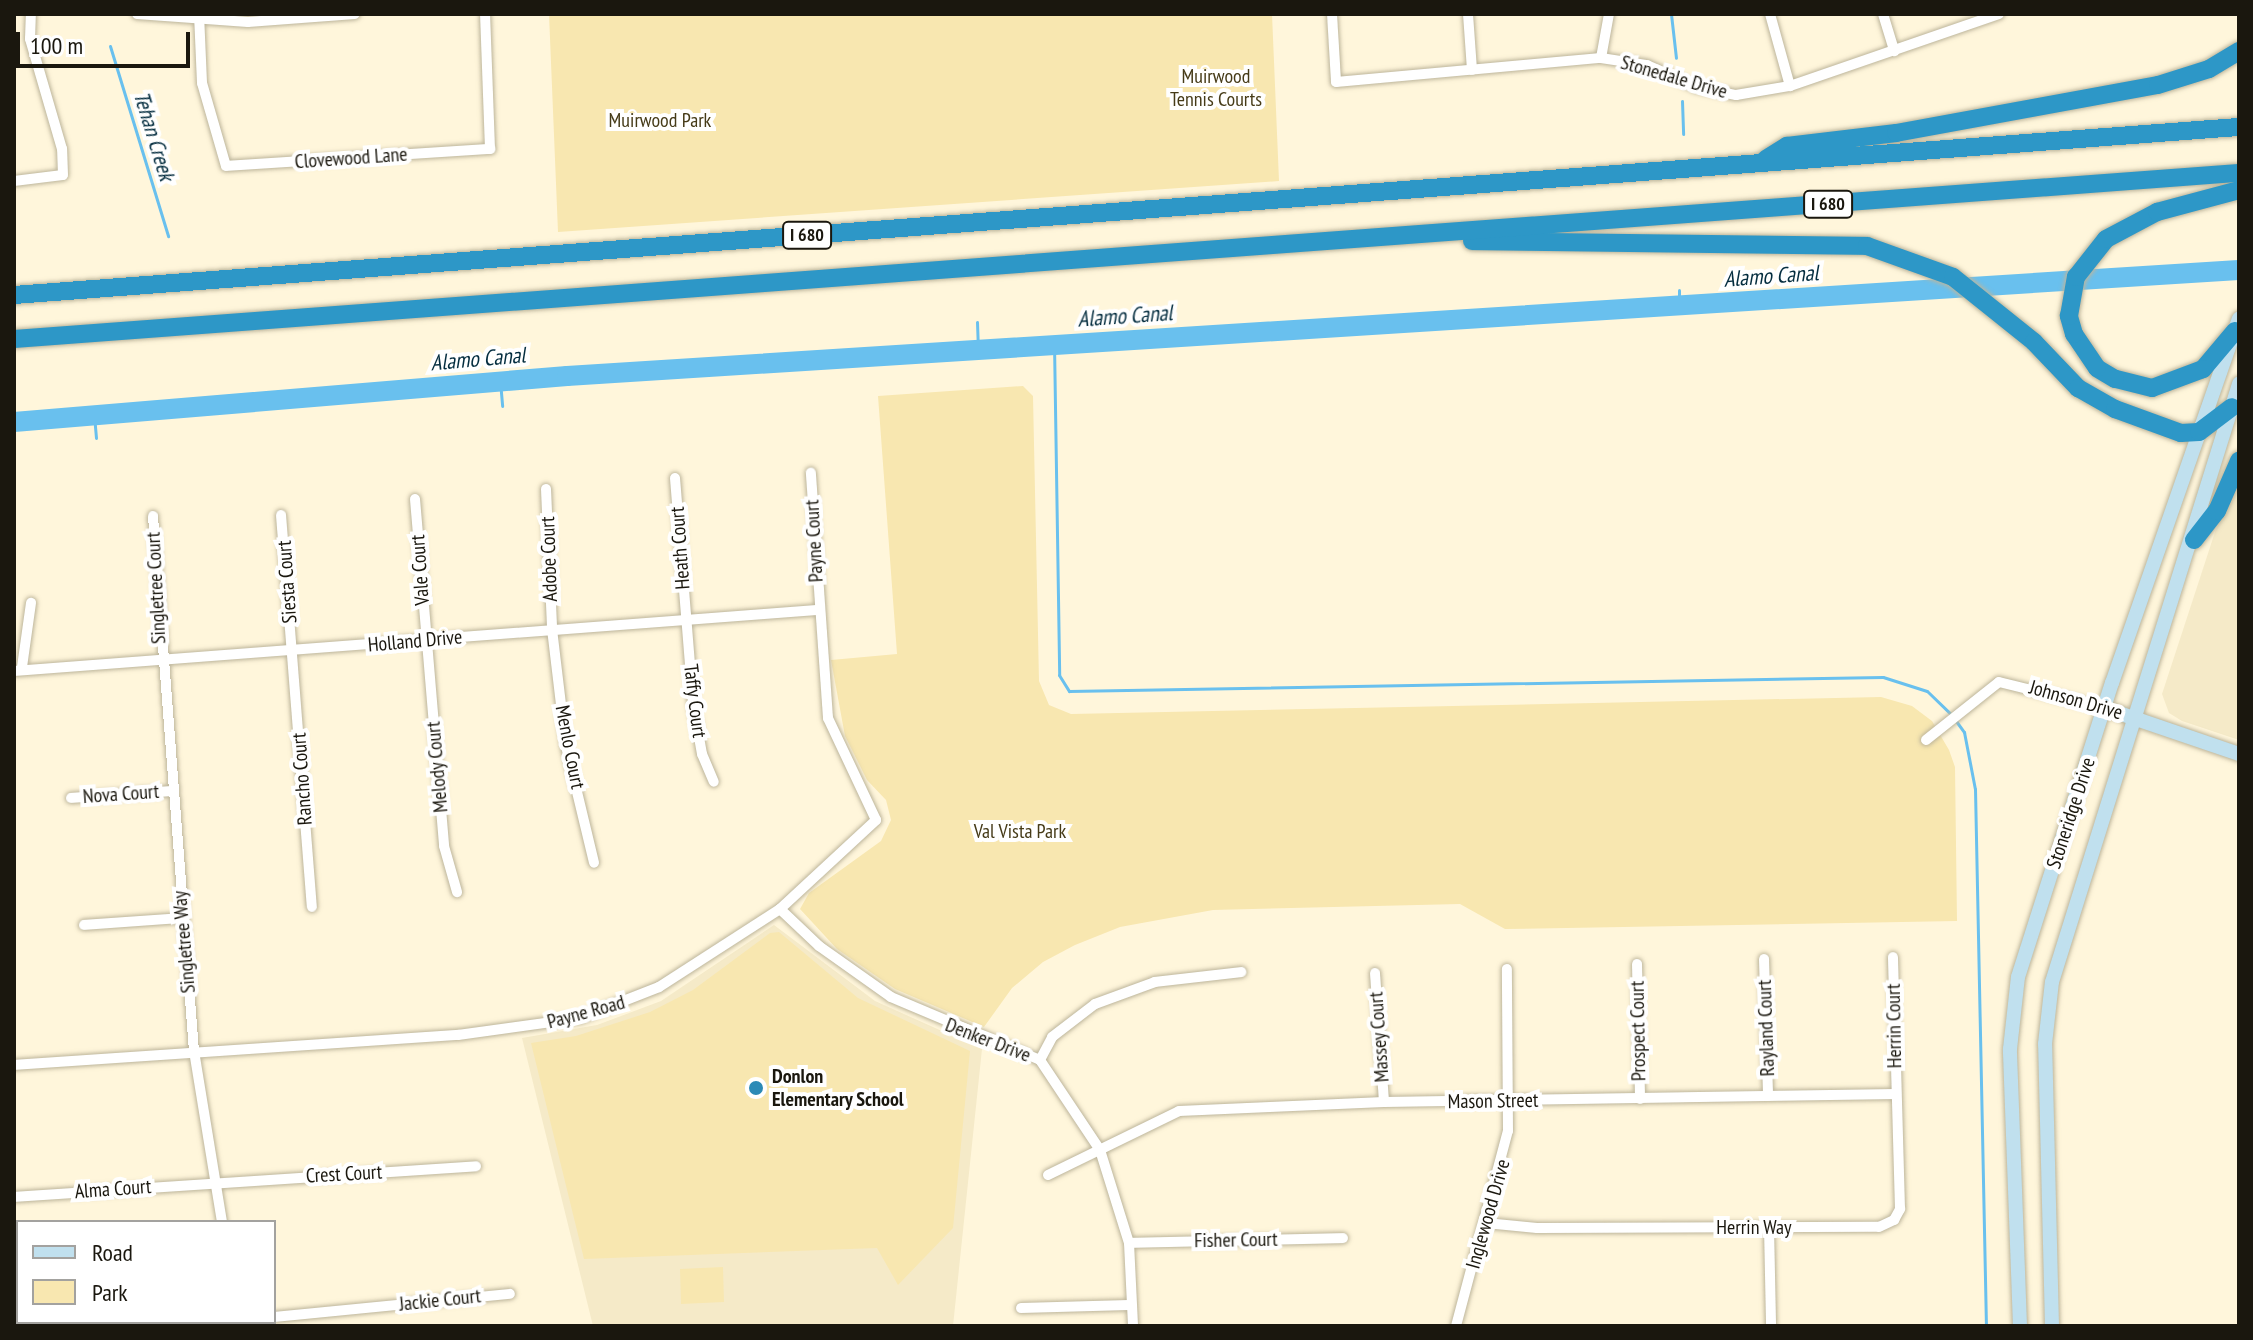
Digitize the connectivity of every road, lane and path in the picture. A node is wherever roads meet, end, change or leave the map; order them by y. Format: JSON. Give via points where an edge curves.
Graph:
{"nodes":[{"id":1,"x":31,"y":14,"type":"edge"},
{"id":2,"x":137,"y":14,"type":"edge"},
{"id":3,"x":355,"y":14,"type":"edge"},
{"id":4,"x":485,"y":14,"type":"edge"},
{"id":5,"x":1332,"y":14,"type":"edge"},
{"id":6,"x":1468,"y":14,"type":"edge"},
{"id":7,"x":1609,"y":14,"type":"edge"},
{"id":8,"x":1770,"y":14,"type":"edge"},
{"id":9,"x":1883,"y":14,"type":"edge"},
{"id":10,"x":1999,"y":14,"type":"edge"},
{"id":11,"x":338,"y":15,"type":"edge"},
{"id":12,"x":199,"y":17,"type":"edge"},
{"id":13,"x":1894,"y":51,"type":"junction"},
{"id":14,"x":2239,"y":51,"type":"edge"},
{"id":15,"x":1601,"y":58,"type":"junction"},
{"id":16,"x":1472,"y":70,"type":"junction"},
{"id":17,"x":1790,"y":86,"type":"junction"},
{"id":18,"x":2239,"y":127,"type":"edge"},
{"id":19,"x":1760,"y":162,"type":"junction"},
{"id":20,"x":2239,"y":173,"type":"edge"},
{"id":21,"x":14,"y":181,"type":"edge"},
{"id":22,"x":2239,"y":190,"type":"edge"},
{"id":23,"x":1418,"y":235,"type":"junction"},
{"id":24,"x":14,"y":295,"type":"edge"},
{"id":25,"x":2237,"y":325,"type":"edge"},
{"id":26,"x":14,"y":339,"type":"edge"},
{"id":27,"x":2239,"y":384,"type":"edge"},
{"id":28,"x":2232,"y":407,"type":"junction"},
{"id":29,"x":2199,"y":432,"type":"junction"},
{"id":30,"x":2239,"y":461,"type":"edge"},
{"id":31,"x":811,"y":473,"type":"dead end"},
{"id":32,"x":675,"y":478,"type":"dead end"},
{"id":33,"x":546,"y":489,"type":"dead end"},
{"id":34,"x":415,"y":499,"type":"dead end"},
{"id":35,"x":281,"y":515,"type":"dead end"},
{"id":36,"x":153,"y":516,"type":"dead end"},
{"id":37,"x":2194,"y":540,"type":"junction"},
{"id":38,"x":31,"y":603,"type":"dead end"},
{"id":39,"x":817,"y":610,"type":"junction"},
{"id":40,"x":686,"y":618,"type":"junction"},
{"id":41,"x":552,"y":629,"type":"junction"},
{"id":42,"x":425,"y":640,"type":"junction"},
{"id":43,"x":292,"y":650,"type":"junction"},
{"id":44,"x":160,"y":660,"type":"junction"},
{"id":45,"x":18,"y":669,"type":"edge"},
{"id":46,"x":2104,"y":708,"type":"junction"},
{"id":47,"x":2134,"y":718,"type":"junction"},
{"id":48,"x":1926,"y":740,"type":"dead end"},
{"id":49,"x":2239,"y":754,"type":"edge"},
{"id":50,"x":714,"y":782,"type":"dead end"},
{"id":51,"x":171,"y":791,"type":"junction"},
{"id":52,"x":71,"y":798,"type":"dead end"},
{"id":53,"x":594,"y":863,"type":"dead end"},
{"id":54,"x":457,"y":892,"type":"dead end"},
{"id":55,"x":312,"y":907,"type":"dead end"},
{"id":56,"x":780,"y":909,"type":"junction"},
{"id":57,"x":182,"y":918,"type":"junction"},
{"id":58,"x":84,"y":925,"type":"dead end"},
{"id":59,"x":1893,"y":957,"type":"dead end"},
{"id":60,"x":1764,"y":959,"type":"dead end"},
{"id":61,"x":1637,"y":964,"type":"dead end"},
{"id":62,"x":1507,"y":969,"type":"dead end"},
{"id":63,"x":1241,"y":972,"type":"dead end"},
{"id":64,"x":1375,"y":973,"type":"dead end"},
{"id":65,"x":194,"y":1051,"type":"junction"},
{"id":66,"x":1040,"y":1060,"type":"junction"},
{"id":67,"x":14,"y":1065,"type":"edge"},
{"id":68,"x":1896,"y":1094,"type":"junction"},
{"id":69,"x":1768,"y":1096,"type":"junction"},
{"id":70,"x":1640,"y":1099,"type":"junction"},
{"id":71,"x":1509,"y":1100,"type":"junction"},
{"id":72,"x":1384,"y":1102,"type":"junction"},
{"id":73,"x":1100,"y":1150,"type":"junction"},
{"id":74,"x":476,"y":1166,"type":"dead end"},
{"id":75,"x":1048,"y":1175,"type":"dead end"},
{"id":76,"x":212,"y":1182,"type":"junction"},
{"id":77,"x":14,"y":1197,"type":"edge"},
{"id":78,"x":222,"y":1220,"type":"edge"},
{"id":79,"x":1486,"y":1223,"type":"junction"},
{"id":80,"x":1769,"y":1227,"type":"junction"},
{"id":81,"x":1343,"y":1238,"type":"dead end"},
{"id":82,"x":1129,"y":1243,"type":"junction"},
{"id":83,"x":510,"y":1294,"type":"dead end"},
{"id":84,"x":1129,"y":1305,"type":"junction"},
{"id":85,"x":1021,"y":1308,"type":"dead end"},
{"id":86,"x":276,"y":1317,"type":"edge"},
{"id":87,"x":158,"y":1324,"type":"edge"},
{"id":88,"x":121,"y":1326,"type":"edge"},
{"id":89,"x":1133,"y":1326,"type":"edge"},
{"id":90,"x":1456,"y":1326,"type":"edge"},
{"id":91,"x":1771,"y":1326,"type":"edge"},
{"id":92,"x":2020,"y":1326,"type":"edge"},
{"id":93,"x":2052,"y":1326,"type":"edge"}],
"edges":[{"from":1,"to":21,"type":"street","via":[[30,39],[62,149],[63,175]]},
{"from":2,"to":12,"type":"street"},
{"from":3,"to":11,"type":"street"},
{"from":4,"to":12,"type":"street","name":"Clovewood Lane","via":[[490,149],[226,166],[202,83]]},
{"from":5,"to":16,"type":"street","name":"Stonedale Drive","via":[[1336,82]]},
{"from":6,"to":16,"type":"street"},
{"from":7,"to":15,"type":"street"},
{"from":8,"to":17,"type":"street"},
{"from":9,"to":13,"type":"street"},
{"from":10,"to":13,"type":"street","name":"Stonedale Drive"},
{"from":11,"to":12,"type":"street"},
{"from":13,"to":17,"type":"street","name":"Stonedale Drive"},
{"from":14,"to":19,"type":"highway","via":[[2209,69],[2158,85],[1883,135],[1787,146]]},
{"from":15,"to":16,"type":"street","name":"Stonedale Drive"},
{"from":15,"to":17,"type":"street","name":"Stonedale Drive","via":[[1647,65],[1716,93],[1754,94]]},
{"from":18,"to":19,"type":"highway","number":"I 680"},
{"from":19,"to":24,"type":"highway","number":"I 680"},
{"from":20,"to":23,"type":"highway","number":"I 680"},
{"from":22,"to":25,"type":"highway","via":[[2182,203],[2106,239],[2076,277],[2069,316],[2074,334],[2097,368],[2115,379],[2152,388],[2203,369]]},
{"from":23,"to":26,"type":"highway","number":"I 680"},
{"from":23,"to":29,"type":"highway","via":[[1459,241],[1867,246],[1953,277],[2094,398],[2181,433]]},
{"from":25,"to":29,"type":"main road","name":"Stoneridge Drive"},
{"from":27,"to":28,"type":"main road","name":"Stoneridge Drive"},
{"from":28,"to":29,"type":"highway"},
{"from":28,"to":37,"type":"main road","name":"Stoneridge Drive"},
{"from":29,"to":46,"type":"main road","name":"Stoneridge Drive"},
{"from":30,"to":37,"type":"highway","via":[[2217,511]]},
{"from":31,"to":39,"type":"street","name":"Payne Court"},
{"from":32,"to":40,"type":"street","name":"Heath Court"},
{"from":33,"to":41,"type":"street","name":"Adobe Court"},
{"from":34,"to":42,"type":"street","name":"Vale Court"},
{"from":35,"to":43,"type":"street","name":"Siesta Court"},
{"from":36,"to":44,"type":"street","name":"Singletree Court"},
{"from":37,"to":47,"type":"main road","name":"Stoneridge Drive"},
{"from":38,"to":45,"type":"street"},
{"from":39,"to":40,"type":"street","name":"Holland Drive"},
{"from":39,"to":56,"type":"street","name":"Payne Road","via":[[828,718],[876,820]]},
{"from":40,"to":41,"type":"street","name":"Holland Drive"},
{"from":40,"to":50,"type":"street","name":"Taffy Court","via":[[693,704],[702,754]]},
{"from":41,"to":42,"type":"street","name":"Holland Drive"},
{"from":41,"to":53,"type":"street","name":"Menlo Court","via":[[566,746]]},
{"from":42,"to":43,"type":"street","name":"Holland Drive"},
{"from":42,"to":54,"type":"street","name":"Melody Court","via":[[444,846]]},
{"from":43,"to":44,"type":"street","name":"Holland Drive"},
{"from":43,"to":55,"type":"street","name":"Rancho Court"},
{"from":44,"to":45,"type":"street","name":"Holland Drive"},
{"from":44,"to":51,"type":"street","name":"Singletree Way"},
{"from":46,"to":47,"type":"main road","name":"Johnson Drive"},
{"from":46,"to":48,"type":"street","name":"Johnson Drive","via":[[1999,682]]},
{"from":46,"to":92,"type":"main road","name":"Stoneridge Drive","via":[[2018,977],[2010,1049]]},
{"from":47,"to":49,"type":"main road","name":"Johnson Drive"},
{"from":47,"to":93,"type":"main road","name":"Stoneridge Drive","via":[[2052,982],[2045,1044]]},
{"from":51,"to":52,"type":"street","name":"Nova Court"},
{"from":51,"to":57,"type":"street","name":"Singletree Way"},
{"from":56,"to":65,"type":"street","name":"Payne Road","via":[[659,987],[580,1018],[458,1035]]},
{"from":56,"to":66,"type":"street","name":"Denker Drive","via":[[830,955],[891,997]]},
{"from":57,"to":58,"type":"street"},
{"from":57,"to":65,"type":"street","name":"Singletree Way"},
{"from":59,"to":68,"type":"street","name":"Herrin Court"},
{"from":60,"to":69,"type":"street","name":"Rayland Court"},
{"from":61,"to":70,"type":"street","name":"Prospect Court"},
{"from":62,"to":71,"type":"street","name":"Inglewood Drive"},
{"from":63,"to":66,"type":"street","via":[[1155,982],[1095,1004],[1052,1037]]},
{"from":64,"to":72,"type":"street","name":"Massey Court"},
{"from":65,"to":67,"type":"street","name":"Payne Road"},
{"from":65,"to":76,"type":"street","name":"Singletree Way"},
{"from":66,"to":73,"type":"street","name":"Denker Drive"},
{"from":68,"to":69,"type":"street","name":"Mason Street"},
{"from":68,"to":80,"type":"street","name":"Herrin Way","via":[[1900,1209],[1894,1220],[1879,1227]]},
{"from":69,"to":70,"type":"street","name":"Mason Street"},
{"from":70,"to":71,"type":"street","name":"Mason Street"},
{"from":71,"to":72,"type":"street","name":"Mason Street"},
{"from":71,"to":79,"type":"street","name":"Inglewood Drive","via":[[1504,1157]]},
{"from":72,"to":73,"type":"street","name":"Mason Street","via":[[1179,1111]]},
{"from":73,"to":75,"type":"street","name":"Mason Street"},
{"from":73,"to":82,"type":"street","name":"Denker Drive"},
{"from":74,"to":76,"type":"street","name":"Crest Court"},
{"from":76,"to":77,"type":"street","name":"Alma Court"},
{"from":76,"to":78,"type":"street","name":"Singletree Way"},
{"from":79,"to":80,"type":"street","name":"Herrin Way","via":[[1537,1228]]},
{"from":79,"to":90,"type":"street","name":"Inglewood Drive"},
{"from":80,"to":91,"type":"street"},
{"from":81,"to":82,"type":"street","name":"Fisher Court"},
{"from":82,"to":84,"type":"street","name":"Denker Drive"},
{"from":83,"to":86,"type":"street","name":"Jackie Court"},
{"from":84,"to":85,"type":"street"},
{"from":84,"to":89,"type":"street","name":"Denker Drive"},
{"from":87,"to":88,"type":"street"}]}
